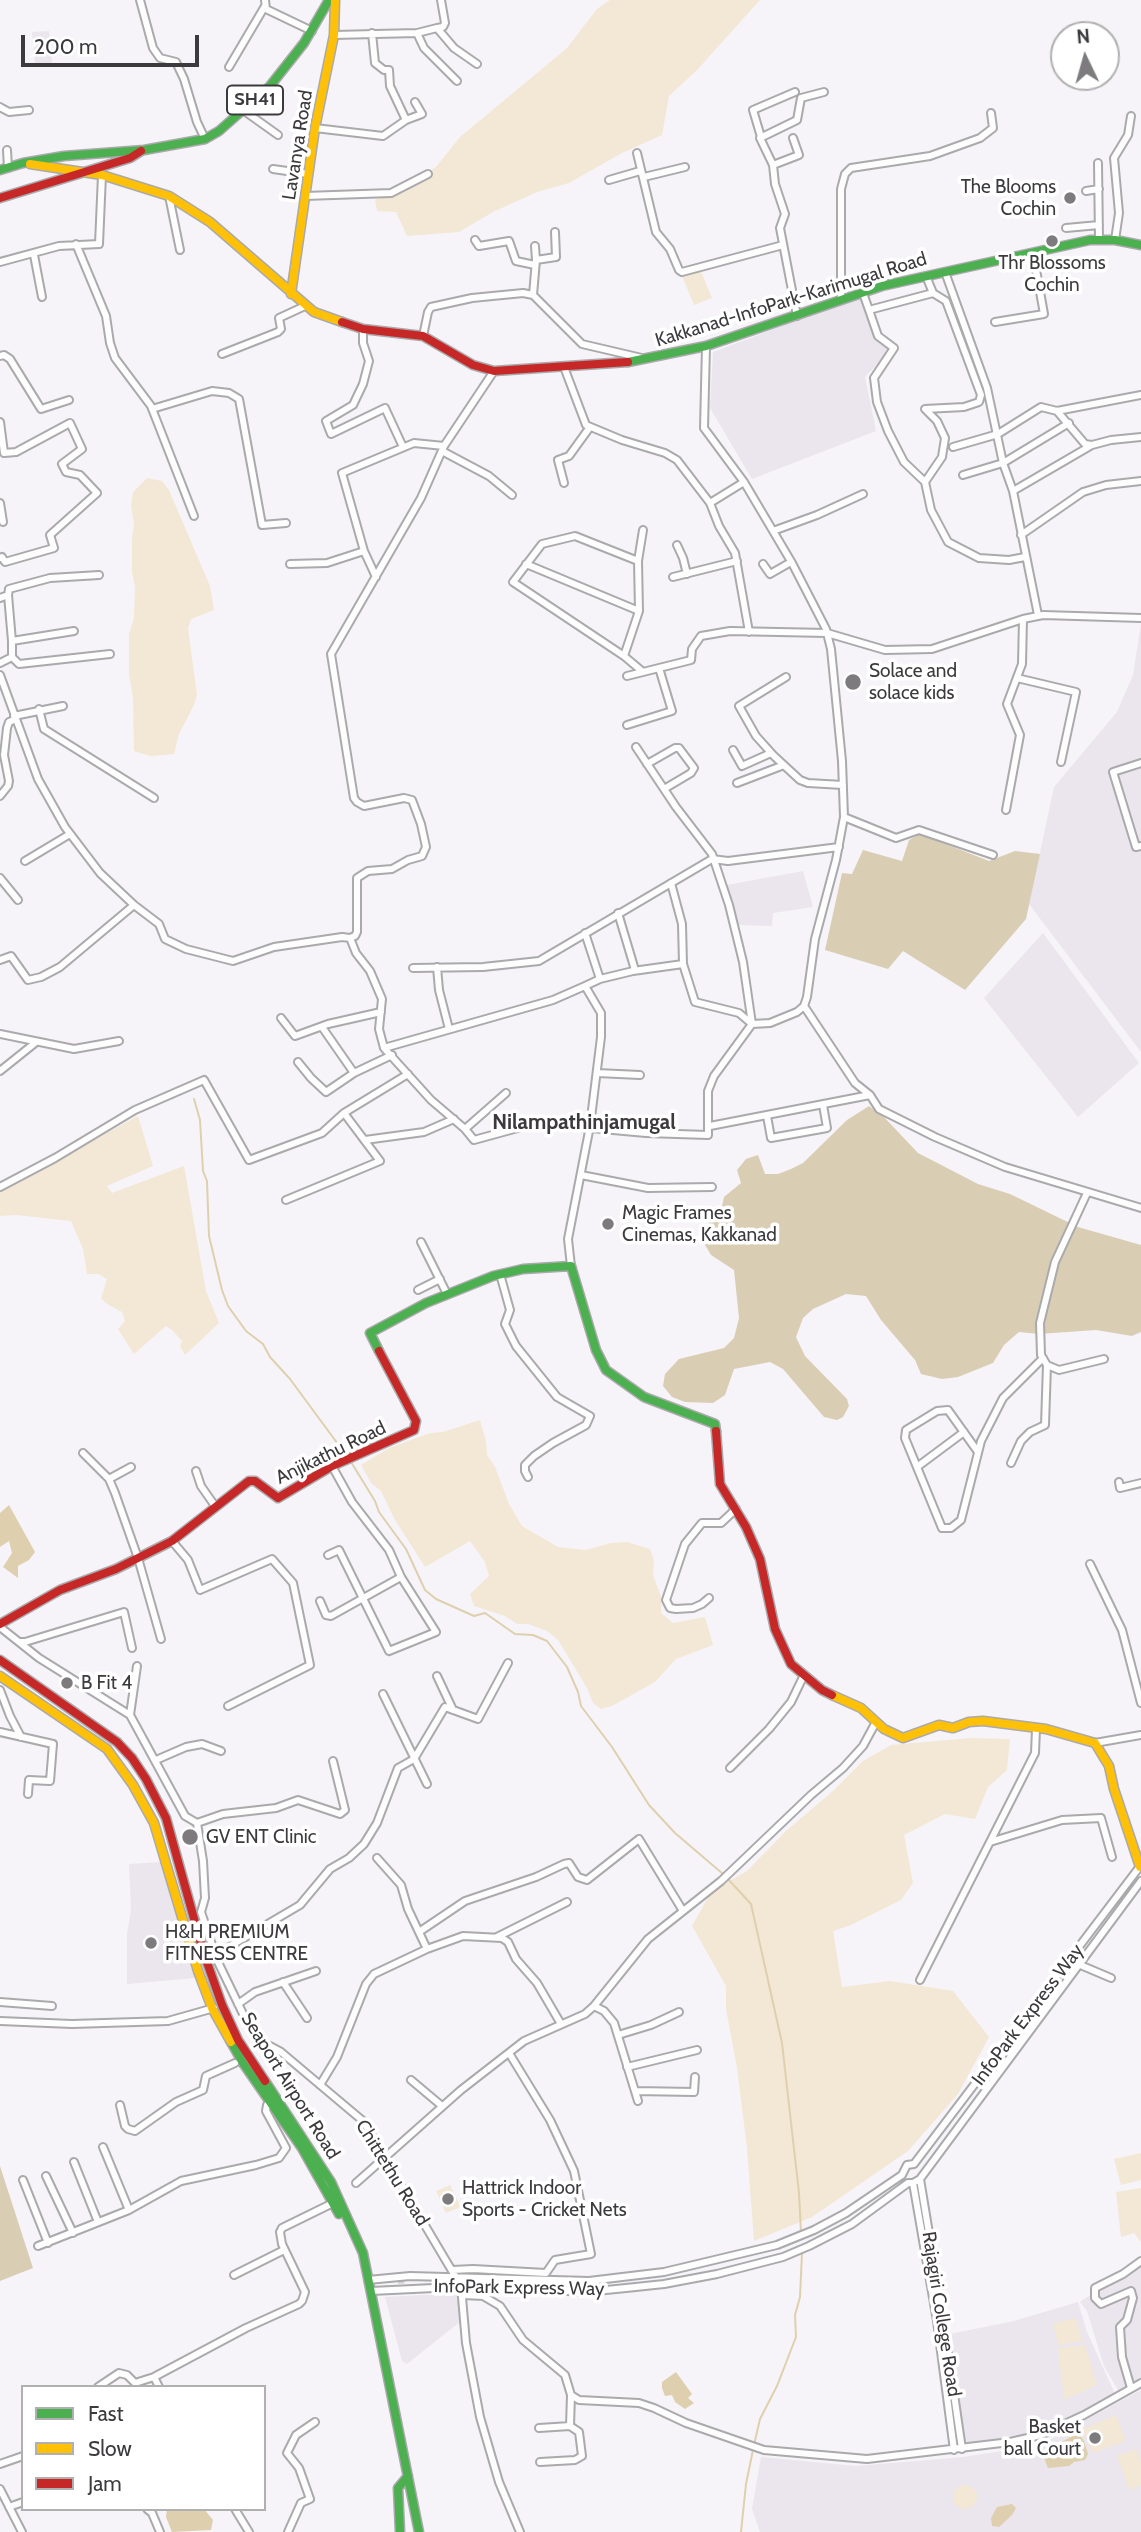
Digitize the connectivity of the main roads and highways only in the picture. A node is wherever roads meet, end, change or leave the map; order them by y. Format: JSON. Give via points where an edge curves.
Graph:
{"nodes":[{"id":1,"x":329,"y":0,"type":"edge"},
{"id":2,"x":335,"y":0,"type":"edge"},
{"id":3,"x":144,"y":150,"type":"junction"},
{"id":4,"x":23,"y":163,"type":"junction"},
{"id":5,"x":4,"y":169,"type":"edge"},
{"id":6,"x":83,"y":172,"type":"junction"},
{"id":7,"x":0,"y":198,"type":"edge"},
{"id":8,"x":1141,"y":245,"type":"edge"},
{"id":9,"x":291,"y":294,"type":"junction"},
{"id":10,"x":0,"y":1626,"type":"edge"},
{"id":11,"x":0,"y":1660,"type":"edge"},
{"id":12,"x":0,"y":1676,"type":"edge"},
{"id":13,"x":1140,"y":1866,"type":"edge"},
{"id":14,"x":197,"y":1913,"type":"junction"},
{"id":15,"x":182,"y":1916,"type":"junction"},
{"id":16,"x":274,"y":2099,"type":"junction"},
{"id":17,"x":337,"y":2201,"type":"junction"},
{"id":18,"x":368,"y":2280,"type":"junction"},
{"id":19,"x":408,"y":2476,"type":"junction"},
{"id":20,"x":400,"y":2532,"type":"edge"},
{"id":21,"x":419,"y":2532,"type":"edge"}],
"edges":[{"from":1,"to":3,"type":"main road","number":"SH41","via":[[312,31],[270,86],[219,131],[205,139]]},
{"from":2,"to":9,"type":"main road","name":"Lavanya Road","via":[[334,35],[315,128]]},
{"from":3,"to":4,"type":"main road","number":"SH41"},
{"from":3,"to":6,"type":"main road"},
{"from":4,"to":5,"type":"main road","number":"SH41"},
{"from":4,"to":6,"type":"main road","name":"Kakkanad-InfoPark-Karimugal Road"},
{"from":6,"to":7,"type":"main road"},
{"from":6,"to":9,"type":"main road","name":"Kakkanad-InfoPark-Karimugal Road","via":[[169,195],[210,222]]},
{"from":8,"to":9,"type":"main road","name":"Kakkanad-InfoPark-Karimugal Road","via":[[1099,239],[863,293],[706,346],[615,364],[564,367],[494,371],[473,365],[423,336],[363,329],[314,312]]},
{"from":10,"to":13,"type":"main road","name":"Anjikathu Road","via":[[60,1590],[172,1541],[248,1481],[278,1498],[332,1466],[416,1428],[370,1333],[447,1294],[500,1274],[570,1266],[606,1370],[644,1397],[715,1424],[720,1484],[760,1559],[777,1636],[791,1664],[822,1690],[861,1708],[903,1738],[939,1725],[953,1728],[983,1721],[1087,1738],[1110,1766]]},
{"from":11,"to":14,"type":"main road","name":"Seaport Airport Road","via":[[97,1726],[132,1758],[166,1818]]},
{"from":12,"to":15,"type":"main road","via":[[86,1733],[119,1764],[154,1823]]},
{"from":14,"to":15,"type":"main road"},
{"from":14,"to":16,"type":"main road","name":"Seaport Airport Road","via":[[208,1967],[222,2005]]},
{"from":15,"to":16,"type":"main road","via":[[212,2008],[243,2063]]},
{"from":16,"to":17,"type":"main road","name":"Seaport Airport Road","via":[[311,2148]]},
{"from":17,"to":18,"type":"main road"},
{"from":17,"to":18,"type":"main road","name":"Seaport Airport Road","via":[[368,2269]]},
{"from":18,"to":19,"type":"main road"},
{"from":19,"to":20,"type":"main road","via":[[398,2488]]},
{"from":19,"to":21,"type":"main road"}]}
